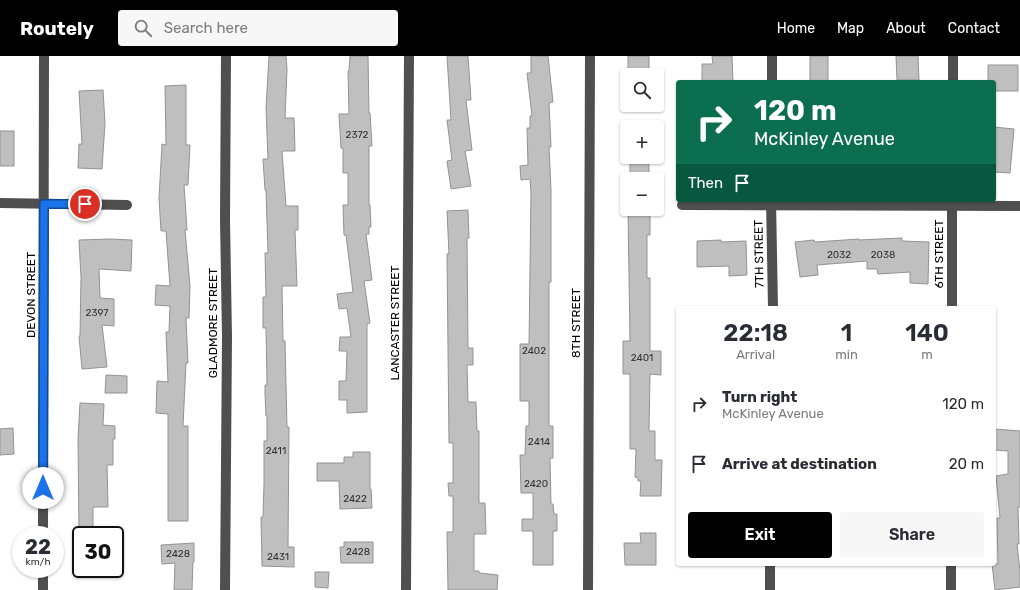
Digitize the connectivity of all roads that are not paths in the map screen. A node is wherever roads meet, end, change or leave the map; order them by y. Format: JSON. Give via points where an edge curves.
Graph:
{"nodes":[{"id":1,"x":44,"y":56,"type":"edge"},
{"id":2,"x":226,"y":56,"type":"edge"},
{"id":3,"x":409,"y":56,"type":"edge"},
{"id":4,"x":590,"y":56,"type":"edge"},
{"id":5,"x":772,"y":56,"type":"edge"},
{"id":6,"x":953,"y":56,"type":"edge"},
{"id":7,"x":772,"y":80,"type":"edge"},
{"id":8,"x":953,"y":80,"type":"edge"},
{"id":9,"x":0,"y":203,"type":"edge"},
{"id":10,"x":771,"y":203,"type":"edge"},
{"id":11,"x":952,"y":203,"type":"edge"},
{"id":12,"x":44,"y":204,"type":"junction"},
{"id":13,"x":127,"y":205,"type":"dead end"},
{"id":14,"x":682,"y":205,"type":"dead end"},
{"id":15,"x":1020,"y":206,"type":"edge"},
{"id":16,"x":773,"y":306,"type":"edge"},
{"id":17,"x":952,"y":306,"type":"edge"},
{"id":18,"x":43,"y":526,"type":"edge"},
{"id":19,"x":770,"y":566,"type":"edge"},
{"id":20,"x":951,"y":566,"type":"edge"},
{"id":21,"x":43,"y":578,"type":"edge"},
{"id":22,"x":43,"y":590,"type":"edge"},
{"id":23,"x":225,"y":590,"type":"edge"},
{"id":24,"x":406,"y":590,"type":"edge"},
{"id":25,"x":588,"y":590,"type":"edge"},
{"id":26,"x":770,"y":590,"type":"edge"},
{"id":27,"x":951,"y":590,"type":"edge"}],
"edges":[{"from":1,"to":12,"type":"street","name":"DEVON STREET"},
{"from":2,"to":23,"type":"street","name":"GLADMORE STREET"},
{"from":3,"to":24,"type":"street","name":"LANCASTER STREET"},
{"from":4,"to":25,"type":"street","name":"8TH STREET"},
{"from":5,"to":7,"type":"street"},
{"from":6,"to":8,"type":"street"},
{"from":9,"to":12,"type":"street"},
{"from":10,"to":11,"type":"street"},
{"from":10,"to":14,"type":"street"},
{"from":10,"to":16,"type":"street","name":"7TH STREET"},
{"from":11,"to":15,"type":"street"},
{"from":11,"to":17,"type":"street","name":"6TH STREET"},
{"from":12,"to":13,"type":"street"},
{"from":12,"to":18,"type":"street","name":"DEVON STREET"},
{"from":19,"to":26,"type":"street"},
{"from":20,"to":27,"type":"street"},
{"from":21,"to":22,"type":"street"}]}
